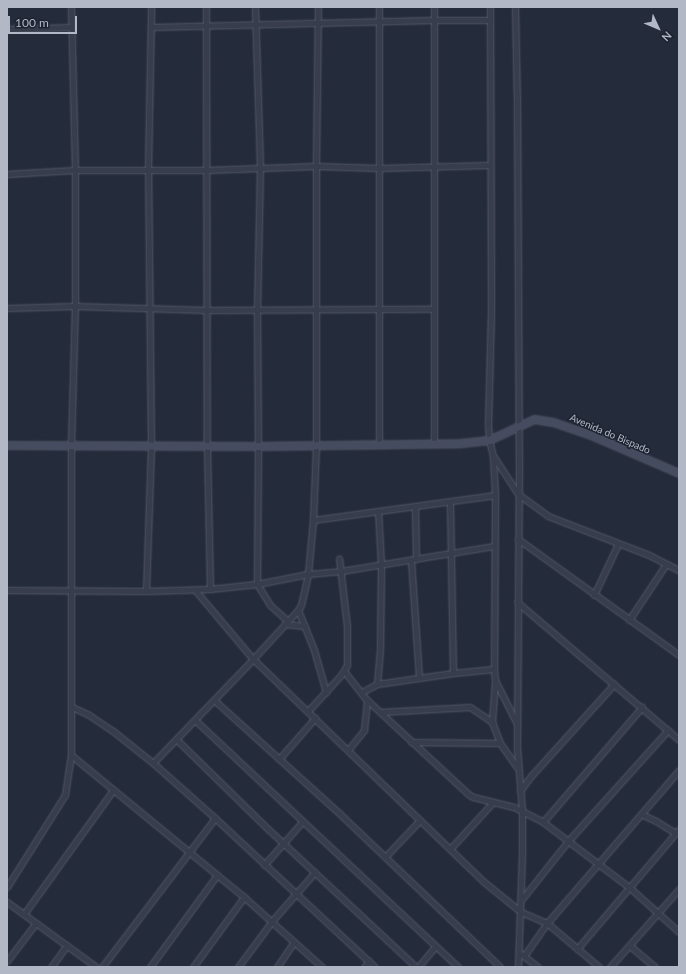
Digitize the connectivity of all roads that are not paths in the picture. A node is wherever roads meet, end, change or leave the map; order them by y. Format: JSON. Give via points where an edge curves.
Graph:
{"nodes":[{"id":1,"x":71,"y":7,"type":"edge"},
{"id":2,"x":151,"y":7,"type":"edge"},
{"id":3,"x":206,"y":7,"type":"edge"},
{"id":4,"x":255,"y":7,"type":"edge"},
{"id":5,"x":318,"y":7,"type":"edge"},
{"id":6,"x":379,"y":7,"type":"edge"},
{"id":7,"x":434,"y":7,"type":"edge"},
{"id":8,"x":490,"y":7,"type":"edge"},
{"id":9,"x":515,"y":7,"type":"edge"},
{"id":10,"x":434,"y":20,"type":"junction"},
{"id":11,"x":490,"y":20,"type":"junction"},
{"id":12,"x":379,"y":21,"type":"junction"},
{"id":13,"x":318,"y":23,"type":"junction"},
{"id":14,"x":255,"y":24,"type":"junction"},
{"id":15,"x":206,"y":25,"type":"junction"},
{"id":16,"x":71,"y":26,"type":"junction"},
{"id":17,"x":151,"y":27,"type":"junction"},
{"id":18,"x":7,"y":29,"type":"edge"},
{"id":19,"x":489,"y":165,"type":"junction"},
{"id":20,"x":316,"y":166,"type":"junction"},
{"id":21,"x":433,"y":166,"type":"junction"},
{"id":22,"x":260,"y":168,"type":"junction"},
{"id":23,"x":380,"y":168,"type":"junction"},
{"id":24,"x":75,"y":170,"type":"junction"},
{"id":25,"x":148,"y":170,"type":"junction"},
{"id":26,"x":206,"y":170,"type":"junction"},
{"id":27,"x":7,"y":174,"type":"edge"},
{"id":28,"x":75,"y":306,"type":"junction"},
{"id":29,"x":7,"y":308,"type":"edge"},
{"id":30,"x":150,"y":308,"type":"junction"},
{"id":31,"x":434,"y":309,"type":"junction"},
{"id":32,"x":207,"y":310,"type":"junction"},
{"id":33,"x":257,"y":310,"type":"junction"},
{"id":34,"x":379,"y":310,"type":"junction"},
{"id":35,"x":317,"y":311,"type":"junction"},
{"id":36,"x":518,"y":426,"type":"junction"},
{"id":37,"x":489,"y":440,"type":"junction"},
{"id":38,"x":434,"y":444,"type":"junction"},
{"id":39,"x":7,"y":445,"type":"edge"},
{"id":40,"x":316,"y":445,"type":"junction"},
{"id":41,"x":379,"y":445,"type":"junction"},
{"id":42,"x":71,"y":446,"type":"junction"},
{"id":43,"x":151,"y":446,"type":"junction"},
{"id":44,"x":207,"y":446,"type":"junction"},
{"id":45,"x":258,"y":446,"type":"junction"},
{"id":46,"x":493,"y":456,"type":"junction"},
{"id":47,"x":679,"y":473,"type":"edge"},
{"id":48,"x":518,"y":494,"type":"junction"},
{"id":49,"x":495,"y":495,"type":"junction"},
{"id":50,"x":450,"y":502,"type":"junction"},
{"id":51,"x":415,"y":507,"type":"junction"},
{"id":52,"x":378,"y":511,"type":"junction"},
{"id":53,"x":313,"y":520,"type":"junction"},
{"id":54,"x":518,"y":539,"type":"junction"},
{"id":55,"x":618,"y":544,"type":"junction"},
{"id":56,"x":493,"y":546,"type":"junction"},
{"id":57,"x":451,"y":553,"type":"junction"},
{"id":58,"x":339,"y":558,"type":"dead end"},
{"id":59,"x":414,"y":559,"type":"junction"},
{"id":60,"x":381,"y":564,"type":"junction"},
{"id":61,"x":666,"y":564,"type":"junction"},
{"id":62,"x":679,"y":570,"type":"edge"},
{"id":63,"x":341,"y":571,"type":"junction"},
{"id":64,"x":308,"y":574,"type":"junction"},
{"id":65,"x":257,"y":584,"type":"junction"},
{"id":66,"x":210,"y":589,"type":"junction"},
{"id":67,"x":7,"y":590,"type":"edge"},
{"id":68,"x":71,"y":590,"type":"junction"},
{"id":69,"x":195,"y":590,"type":"junction"},
{"id":70,"x":146,"y":591,"type":"junction"},
{"id":71,"x":594,"y":595,"type":"junction"},
{"id":72,"x":518,"y":602,"type":"junction"},
{"id":73,"x":298,"y":610,"type":"junction"},
{"id":74,"x":629,"y":620,"type":"junction"},
{"id":75,"x":286,"y":622,"type":"junction"},
{"id":76,"x":305,"y":626,"type":"junction"},
{"id":77,"x":679,"y":655,"type":"edge"},
{"id":78,"x":253,"y":659,"type":"junction"},
{"id":79,"x":494,"y":670,"type":"junction"},
{"id":80,"x":344,"y":671,"type":"junction"},
{"id":81,"x":453,"y":673,"type":"junction"},
{"id":82,"x":419,"y":678,"type":"junction"},
{"id":83,"x":495,"y":680,"type":"junction"},
{"id":84,"x":377,"y":684,"type":"junction"},
{"id":85,"x":614,"y":684,"type":"junction"},
{"id":86,"x":326,"y":692,"type":"junction"},
{"id":87,"x":362,"y":692,"type":"junction"},
{"id":88,"x":214,"y":700,"type":"junction"},
{"id":89,"x":367,"y":700,"type":"junction"},
{"id":90,"x":72,"y":707,"type":"junction"},
{"id":91,"x":642,"y":707,"type":"junction"},
{"id":92,"x":308,"y":711,"type":"junction"},
{"id":93,"x":380,"y":712,"type":"junction"},
{"id":94,"x":315,"y":718,"type":"junction"},
{"id":95,"x":196,"y":720,"type":"junction"},
{"id":96,"x":492,"y":722,"type":"junction"},
{"id":97,"x":518,"y":724,"type":"junction"},
{"id":98,"x":668,"y":730,"type":"junction"},
{"id":99,"x":176,"y":739,"type":"junction"},
{"id":100,"x":679,"y":740,"type":"edge"},
{"id":101,"x":411,"y":742,"type":"junction"},
{"id":102,"x":500,"y":743,"type":"junction"},
{"id":103,"x":348,"y":750,"type":"junction"},
{"id":104,"x":71,"y":755,"type":"junction"},
{"id":105,"x":279,"y":759,"type":"junction"},
{"id":106,"x":153,"y":763,"type":"junction"},
{"id":107,"x":518,"y":767,"type":"junction"},
{"id":108,"x":679,"y":770,"type":"edge"},
{"id":109,"x":113,"y":790,"type":"junction"},
{"id":110,"x":520,"y":791,"type":"junction"},
{"id":111,"x":494,"y":802,"type":"junction"},
{"id":112,"x":522,"y":810,"type":"junction"},
{"id":113,"x":641,"y":814,"type":"junction"},
{"id":114,"x":215,"y":818,"type":"junction"},
{"id":115,"x":420,"y":820,"type":"junction"},
{"id":116,"x":302,"y":822,"type":"junction"},
{"id":117,"x":543,"y":822,"type":"junction"},
{"id":118,"x":677,"y":831,"type":"edge"},
{"id":119,"x":569,"y":840,"type":"junction"},
{"id":120,"x":283,"y":843,"type":"junction"},
{"id":121,"x":450,"y":850,"type":"junction"},
{"id":122,"x":189,"y":852,"type":"junction"},
{"id":123,"x":385,"y":857,"type":"junction"},
{"id":124,"x":599,"y":863,"type":"junction"},
{"id":125,"x":264,"y":865,"type":"junction"},
{"id":126,"x":315,"y":872,"type":"junction"},
{"id":127,"x":217,"y":875,"type":"junction"},
{"id":128,"x":7,"y":887,"type":"edge"},
{"id":129,"x":629,"y":887,"type":"junction"},
{"id":130,"x":679,"y":889,"type":"edge"},
{"id":131,"x":296,"y":894,"type":"junction"},
{"id":132,"x":244,"y":897,"type":"junction"},
{"id":133,"x":522,"y":899,"type":"junction"},
{"id":134,"x":7,"y":902,"type":"edge"},
{"id":135,"x":521,"y":912,"type":"junction"},
{"id":136,"x":24,"y":914,"type":"junction"},
{"id":137,"x":658,"y":914,"type":"junction"},
{"id":138,"x":272,"y":921,"type":"junction"},
{"id":139,"x":36,"y":922,"type":"junction"},
{"id":140,"x":547,"y":923,"type":"junction"},
{"id":141,"x":679,"y":932,"type":"edge"},
{"id":142,"x":294,"y":942,"type":"junction"},
{"id":143,"x":67,"y":945,"type":"junction"},
{"id":144,"x":630,"y":946,"type":"junction"},
{"id":145,"x":435,"y":947,"type":"junction"},
{"id":146,"x":577,"y":949,"type":"junction"},
{"id":147,"x":517,"y":952,"type":"junction"},
{"id":148,"x":524,"y":956,"type":"junction"},
{"id":149,"x":7,"y":961,"type":"edge"},
{"id":150,"x":368,"y":961,"type":"junction"},
{"id":151,"x":51,"y":967,"type":"edge"},
{"id":152,"x":96,"y":967,"type":"edge"},
{"id":153,"x":102,"y":967,"type":"edge"},
{"id":154,"x":150,"y":967,"type":"edge"},
{"id":155,"x":193,"y":967,"type":"edge"},
{"id":156,"x":238,"y":967,"type":"edge"},
{"id":157,"x":277,"y":967,"type":"edge"},
{"id":158,"x":322,"y":967,"type":"edge"},
{"id":159,"x":364,"y":967,"type":"edge"},
{"id":160,"x":375,"y":967,"type":"edge"},
{"id":161,"x":417,"y":967,"type":"edge"},
{"id":162,"x":458,"y":967,"type":"edge"},
{"id":163,"x":500,"y":967,"type":"edge"},
{"id":164,"x":518,"y":967,"type":"edge"},
{"id":165,"x":538,"y":967,"type":"edge"},
{"id":166,"x":599,"y":967,"type":"edge"},
{"id":167,"x":610,"y":967,"type":"edge"},
{"id":168,"x":655,"y":967,"type":"edge"}],
"edges":[{"from":1,"to":16,"type":"street"},
{"from":2,"to":17,"type":"street"},
{"from":3,"to":15,"type":"street"},
{"from":4,"to":14,"type":"street"},
{"from":5,"to":13,"type":"street"},
{"from":6,"to":12,"type":"street"},
{"from":7,"to":10,"type":"street"},
{"from":8,"to":11,"type":"street"},
{"from":9,"to":36,"type":"street","via":[[518,99]]},
{"from":10,"to":11,"type":"street"},
{"from":10,"to":12,"type":"street"},
{"from":10,"to":21,"type":"street"},
{"from":11,"to":19,"type":"street"},
{"from":12,"to":13,"type":"street"},
{"from":12,"to":23,"type":"street"},
{"from":13,"to":14,"type":"street"},
{"from":13,"to":20,"type":"street"},
{"from":14,"to":15,"type":"street"},
{"from":14,"to":22,"type":"street"},
{"from":15,"to":17,"type":"street"},
{"from":15,"to":26,"type":"street"},
{"from":16,"to":18,"type":"street"},
{"from":16,"to":24,"type":"street"},
{"from":17,"to":25,"type":"street"},
{"from":19,"to":21,"type":"street"},
{"from":19,"to":37,"type":"street"},
{"from":20,"to":22,"type":"street"},
{"from":20,"to":23,"type":"street"},
{"from":20,"to":35,"type":"street"},
{"from":21,"to":23,"type":"street"},
{"from":21,"to":31,"type":"street"},
{"from":22,"to":26,"type":"street"},
{"from":22,"to":33,"type":"street"},
{"from":23,"to":34,"type":"street"},
{"from":24,"to":25,"type":"street"},
{"from":24,"to":27,"type":"street"},
{"from":24,"to":28,"type":"street"},
{"from":25,"to":26,"type":"street"},
{"from":25,"to":30,"type":"street"},
{"from":26,"to":32,"type":"street"},
{"from":28,"to":29,"type":"street"},
{"from":28,"to":30,"type":"street"},
{"from":28,"to":42,"type":"street"},
{"from":30,"to":32,"type":"street"},
{"from":30,"to":43,"type":"street"},
{"from":31,"to":34,"type":"street"},
{"from":31,"to":38,"type":"street"},
{"from":32,"to":33,"type":"street"},
{"from":32,"to":44,"type":"street"},
{"from":33,"to":35,"type":"street"},
{"from":33,"to":45,"type":"street"},
{"from":34,"to":35,"type":"street"},
{"from":34,"to":41,"type":"street"},
{"from":35,"to":40,"type":"street"},
{"from":36,"to":37,"type":"main road","name":"Avenida do Bispado"},
{"from":36,"to":47,"type":"main road","name":"Avenida do Bispado","via":[[534,419],[553,422],[591,435]]},
{"from":36,"to":48,"type":"street"},
{"from":37,"to":38,"type":"main road"},
{"from":37,"to":46,"type":"street"},
{"from":38,"to":41,"type":"main road"},
{"from":39,"to":42,"type":"main road"},
{"from":40,"to":41,"type":"main road"},
{"from":40,"to":45,"type":"main road"},
{"from":40,"to":53,"type":"street"},
{"from":42,"to":43,"type":"main road"},
{"from":42,"to":68,"type":"street"},
{"from":43,"to":44,"type":"main road"},
{"from":43,"to":70,"type":"street"},
{"from":44,"to":45,"type":"main road"},
{"from":44,"to":66,"type":"street"},
{"from":45,"to":65,"type":"street"},
{"from":46,"to":48,"type":"street"},
{"from":46,"to":49,"type":"street"},
{"from":48,"to":54,"type":"street"},
{"from":48,"to":55,"type":"street","via":[[548,516]]},
{"from":49,"to":50,"type":"street"},
{"from":49,"to":56,"type":"street"},
{"from":50,"to":51,"type":"street"},
{"from":50,"to":57,"type":"street"},
{"from":51,"to":52,"type":"street"},
{"from":51,"to":59,"type":"street"},
{"from":52,"to":53,"type":"street"},
{"from":52,"to":60,"type":"street"},
{"from":53,"to":64,"type":"street"},
{"from":54,"to":71,"type":"street"},
{"from":54,"to":72,"type":"street"},
{"from":55,"to":61,"type":"street"},
{"from":55,"to":71,"type":"street"},
{"from":56,"to":57,"type":"street"},
{"from":56,"to":79,"type":"street"},
{"from":57,"to":59,"type":"street"},
{"from":57,"to":81,"type":"street"},
{"from":58,"to":63,"type":"street"},
{"from":59,"to":60,"type":"street"},
{"from":59,"to":82,"type":"street"},
{"from":60,"to":63,"type":"street"},
{"from":60,"to":84,"type":"street"},
{"from":61,"to":62,"type":"street"},
{"from":61,"to":74,"type":"street"},
{"from":63,"to":64,"type":"street"},
{"from":63,"to":80,"type":"street","via":[[347,626]]},
{"from":64,"to":65,"type":"street"},
{"from":64,"to":73,"type":"street"},
{"from":65,"to":66,"type":"street"},
{"from":65,"to":75,"type":"street","via":[[270,605]]},
{"from":66,"to":69,"type":"street"},
{"from":67,"to":68,"type":"street"},
{"from":68,"to":70,"type":"street"},
{"from":68,"to":90,"type":"street"},
{"from":69,"to":70,"type":"street"},
{"from":69,"to":78,"type":"street"},
{"from":71,"to":74,"type":"street"},
{"from":72,"to":85,"type":"street"},
{"from":72,"to":97,"type":"street"},
{"from":73,"to":75,"type":"street"},
{"from":73,"to":76,"type":"street"},
{"from":74,"to":77,"type":"street"},
{"from":75,"to":76,"type":"street"},
{"from":75,"to":78,"type":"street"},
{"from":76,"to":86,"type":"street"},
{"from":78,"to":88,"type":"street"},
{"from":78,"to":92,"type":"street"},
{"from":79,"to":81,"type":"street"},
{"from":79,"to":83,"type":"street"},
{"from":80,"to":86,"type":"street"},
{"from":80,"to":87,"type":"street"},
{"from":81,"to":82,"type":"street"},
{"from":82,"to":84,"type":"street"},
{"from":83,"to":96,"type":"street"},
{"from":83,"to":97,"type":"street"},
{"from":84,"to":87,"type":"street"},
{"from":85,"to":91,"type":"street"},
{"from":85,"to":110,"type":"street"},
{"from":86,"to":92,"type":"street"},
{"from":87,"to":89,"type":"street"},
{"from":88,"to":95,"type":"street"},
{"from":88,"to":105,"type":"street"},
{"from":89,"to":93,"type":"street"},
{"from":89,"to":103,"type":"street","via":[[364,730]]},
{"from":90,"to":104,"type":"street"},
{"from":90,"to":106,"type":"street","via":[[113,731]]},
{"from":91,"to":98,"type":"street"},
{"from":91,"to":117,"type":"street"},
{"from":92,"to":94,"type":"street"},
{"from":93,"to":96,"type":"street","via":[[470,707]]},
{"from":93,"to":101,"type":"street"},
{"from":94,"to":103,"type":"street"},
{"from":94,"to":105,"type":"street"},
{"from":95,"to":99,"type":"street"},
{"from":95,"to":116,"type":"street"},
{"from":96,"to":102,"type":"street"},
{"from":97,"to":107,"type":"street"},
{"from":98,"to":100,"type":"street"},
{"from":98,"to":119,"type":"street"},
{"from":99,"to":106,"type":"street"},
{"from":99,"to":120,"type":"street"},
{"from":101,"to":102,"type":"street"},
{"from":101,"to":111,"type":"street","via":[[468,794]]},
{"from":102,"to":107,"type":"street"},
{"from":103,"to":115,"type":"street"},
{"from":104,"to":109,"type":"street"},
{"from":104,"to":128,"type":"street","via":[[65,795]]},
{"from":105,"to":123,"type":"street"},
{"from":106,"to":114,"type":"street"},
{"from":107,"to":110,"type":"street"},
{"from":108,"to":113,"type":"street"},
{"from":109,"to":122,"type":"street"},
{"from":109,"to":136,"type":"street"},
{"from":110,"to":112,"type":"street"},
{"from":111,"to":112,"type":"street"},
{"from":111,"to":121,"type":"street"},
{"from":112,"to":117,"type":"street"},
{"from":112,"to":133,"type":"street"},
{"from":113,"to":118,"type":"street"},
{"from":113,"to":124,"type":"street"},
{"from":114,"to":122,"type":"street"},
{"from":114,"to":125,"type":"street"},
{"from":115,"to":121,"type":"street"},
{"from":115,"to":123,"type":"street"},
{"from":116,"to":120,"type":"street"},
{"from":116,"to":145,"type":"street"},
{"from":117,"to":119,"type":"street"},
{"from":118,"to":129,"type":"street"},
{"from":119,"to":124,"type":"street"},
{"from":119,"to":133,"type":"street"},
{"from":120,"to":125,"type":"street"},
{"from":120,"to":126,"type":"street"},
{"from":121,"to":135,"type":"street"},
{"from":122,"to":127,"type":"street"},
{"from":122,"to":153,"type":"street"},
{"from":123,"to":163,"type":"street"},
{"from":124,"to":129,"type":"street"},
{"from":124,"to":140,"type":"street"},
{"from":125,"to":131,"type":"street"},
{"from":126,"to":131,"type":"street"},
{"from":126,"to":161,"type":"street"},
{"from":127,"to":132,"type":"street"},
{"from":127,"to":154,"type":"street"},
{"from":129,"to":137,"type":"street"},
{"from":129,"to":146,"type":"street"},
{"from":130,"to":137,"type":"street"},
{"from":131,"to":138,"type":"street"},
{"from":131,"to":150,"type":"street"},
{"from":132,"to":138,"type":"street"},
{"from":132,"to":155,"type":"street"},
{"from":133,"to":135,"type":"street"},
{"from":134,"to":136,"type":"street"},
{"from":135,"to":140,"type":"street"},
{"from":135,"to":147,"type":"street"},
{"from":136,"to":139,"type":"street"},
{"from":137,"to":141,"type":"street"},
{"from":137,"to":144,"type":"street"},
{"from":138,"to":142,"type":"street"},
{"from":138,"to":156,"type":"street"},
{"from":139,"to":143,"type":"street"},
{"from":139,"to":149,"type":"street"},
{"from":140,"to":146,"type":"street"},
{"from":140,"to":148,"type":"street"},
{"from":142,"to":157,"type":"street"},
{"from":142,"to":158,"type":"street"},
{"from":143,"to":151,"type":"street"},
{"from":143,"to":152,"type":"street"},
{"from":144,"to":167,"type":"street"},
{"from":144,"to":168,"type":"street"},
{"from":145,"to":161,"type":"street"},
{"from":145,"to":162,"type":"street"},
{"from":146,"to":166,"type":"street"},
{"from":147,"to":148,"type":"street"},
{"from":147,"to":164,"type":"street"},
{"from":148,"to":165,"type":"street"},
{"from":150,"to":159,"type":"street"},
{"from":150,"to":160,"type":"street"}]}
